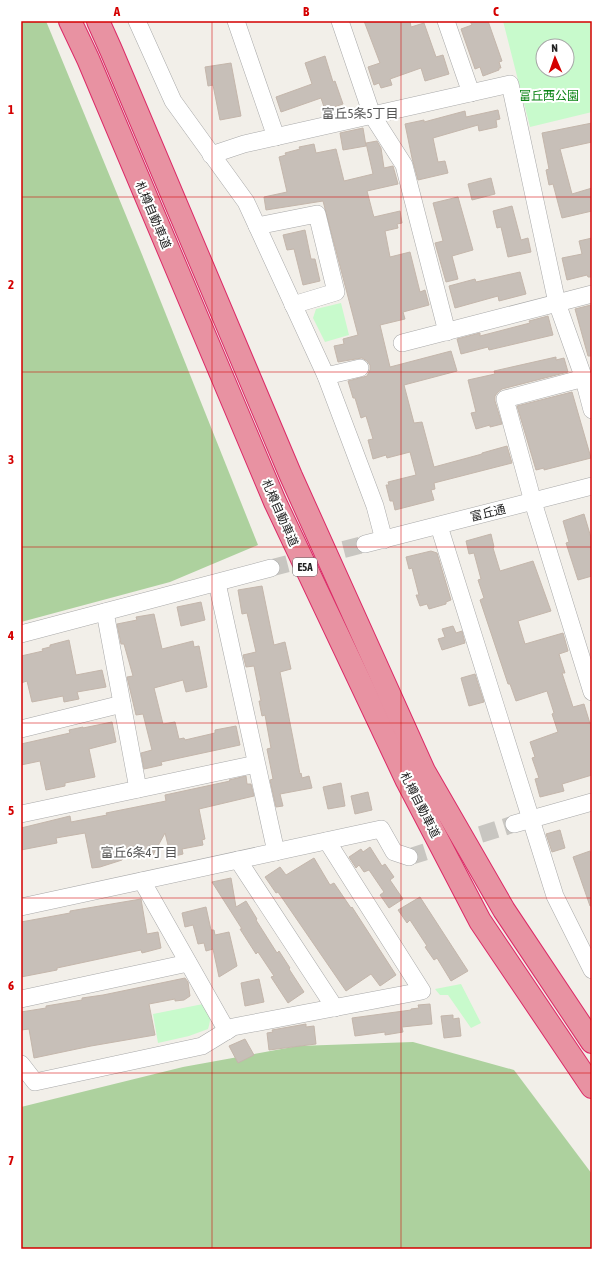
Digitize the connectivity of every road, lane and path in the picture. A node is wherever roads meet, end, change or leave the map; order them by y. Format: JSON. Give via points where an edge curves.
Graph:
{"nodes":[{"id":1,"x":70,"y":21,"type":"edge"},
{"id":2,"x":98,"y":21,"type":"edge"},
{"id":3,"x":138,"y":21,"type":"edge"},
{"id":4,"x":236,"y":21,"type":"edge"},
{"id":5,"x":340,"y":21,"type":"edge"},
{"id":6,"x":446,"y":21,"type":"edge"},
{"id":7,"x":471,"y":93,"type":"junction"},
{"id":8,"x":372,"y":115,"type":"junction"},
{"id":9,"x":276,"y":137,"type":"junction"},
{"id":10,"x":211,"y":155,"type":"junction"},
{"id":11,"x":257,"y":226,"type":"junction"},
{"id":12,"x":592,"y":294,"type":"edge"},
{"id":13,"x":557,"y":303,"type":"junction"},
{"id":14,"x":293,"y":305,"type":"junction"},
{"id":15,"x":447,"y":332,"type":"junction"},
{"id":16,"x":402,"y":343,"type":"dead end"},
{"id":17,"x":360,"y":368,"type":"dead end"},
{"id":18,"x":326,"y":376,"type":"junction"},
{"id":19,"x":584,"y":378,"type":"junction"},
{"id":20,"x":592,"y":410,"type":"edge"},
{"id":21,"x":592,"y":486,"type":"edge"},
{"id":22,"x":533,"y":502,"type":"junction"},
{"id":23,"x":439,"y":526,"type":"junction"},
{"id":24,"x":384,"y":540,"type":"junction"},
{"id":25,"x":365,"y":544,"type":"tunnel mouth"},
{"id":26,"x":271,"y":568,"type":"tunnel mouth"},
{"id":27,"x":217,"y":583,"type":"junction"},
{"id":28,"x":105,"y":612,"type":"junction"},
{"id":29,"x":21,"y":634,"type":"edge"},
{"id":30,"x":592,"y":692,"type":"edge"},
{"id":31,"x":122,"y":704,"type":"junction"},
{"id":32,"x":21,"y":729,"type":"edge"},
{"id":33,"x":256,"y":764,"type":"junction"},
{"id":34,"x":138,"y":789,"type":"junction"},
{"id":35,"x":592,"y":802,"type":"edge"},
{"id":36,"x":21,"y":814,"type":"edge"},
{"id":37,"x":532,"y":819,"type":"junction"},
{"id":38,"x":514,"y":824,"type":"tunnel mouth"},
{"id":39,"x":327,"y":841,"type":"junction"},
{"id":40,"x":276,"y":852,"type":"junction"},
{"id":41,"x":409,"y":857,"type":"tunnel mouth"},
{"id":42,"x":238,"y":860,"type":"junction"},
{"id":43,"x":142,"y":881,"type":"junction"},
{"id":44,"x":21,"y":907,"type":"edge"},
{"id":45,"x":188,"y":963,"type":"junction"},
{"id":46,"x":592,"y":970,"type":"edge"},
{"id":47,"x":21,"y":999,"type":"edge"},
{"id":48,"x":334,"y":1008,"type":"junction"},
{"id":49,"x":227,"y":1031,"type":"junction"},
{"id":50,"x":592,"y":1042,"type":"edge"},
{"id":51,"x":21,"y":1064,"type":"edge"},
{"id":52,"x":592,"y":1087,"type":"edge"}],
"edges":[{"from":1,"to":52,"type":"highway","name":"札樽自動車道","number":"E5A","via":[[275,502],[407,781],[480,921]]},
{"from":2,"to":50,"type":"highway","name":"札樽自動車道","number":"E5A","via":[[291,476],[424,771],[504,910]]},
{"from":3,"to":10,"type":"street","via":[[173,102]]},
{"from":4,"to":9,"type":"street"},
{"from":5,"to":8,"type":"street"},
{"from":6,"to":7,"type":"street"},
{"from":7,"to":8,"type":"street"},
{"from":7,"to":13,"type":"street","via":[[510,84]]},
{"from":8,"to":9,"type":"street"},
{"from":8,"to":15,"type":"street","via":[[404,166]]},
{"from":9,"to":10,"type":"street"},
{"from":10,"to":11,"type":"street","via":[[246,202]]},
{"from":11,"to":14,"type":"street"},
{"from":11,"to":14,"type":"street","via":[[317,214],[336,292]]},
{"from":12,"to":13,"type":"street"},
{"from":13,"to":15,"type":"street"},
{"from":13,"to":19,"type":"street"},
{"from":14,"to":18,"type":"street"},
{"from":15,"to":16,"type":"street"},
{"from":17,"to":18,"type":"street"},
{"from":18,"to":24,"type":"street","via":[[375,506]]},
{"from":19,"to":20,"type":"street"},
{"from":19,"to":22,"type":"street","via":[[505,399]]},
{"from":21,"to":22,"type":"street","name":"富丘通"},
{"from":22,"to":23,"type":"street","name":"富丘通"},
{"from":22,"to":30,"type":"street"},
{"from":23,"to":24,"type":"street","name":"富丘通"},
{"from":23,"to":37,"type":"street"},
{"from":24,"to":25,"type":"street","name":"富丘通"},
{"from":26,"to":27,"type":"street"},
{"from":27,"to":28,"type":"street"},
{"from":27,"to":33,"type":"street"},
{"from":28,"to":29,"type":"street"},
{"from":28,"to":31,"type":"street"},
{"from":31,"to":32,"type":"street"},
{"from":31,"to":34,"type":"street"},
{"from":33,"to":34,"type":"street"},
{"from":33,"to":40,"type":"street"},
{"from":34,"to":36,"type":"street"},
{"from":35,"to":37,"type":"street"},
{"from":37,"to":38,"type":"street"},
{"from":37,"to":46,"type":"street","via":[[555,896]]},
{"from":39,"to":40,"type":"street"},
{"from":39,"to":41,"type":"street","via":[[381,829],[394,852]]},
{"from":39,"to":48,"type":"street","via":[[422,992]]},
{"from":40,"to":42,"type":"street"},
{"from":42,"to":43,"type":"street"},
{"from":42,"to":48,"type":"street"},
{"from":43,"to":44,"type":"street"},
{"from":43,"to":45,"type":"street"},
{"from":45,"to":47,"type":"street"},
{"from":45,"to":49,"type":"street"},
{"from":48,"to":49,"type":"street","via":[[233,1027]]},
{"from":49,"to":51,"type":"street","via":[[202,1046],[34,1082]]}]}
